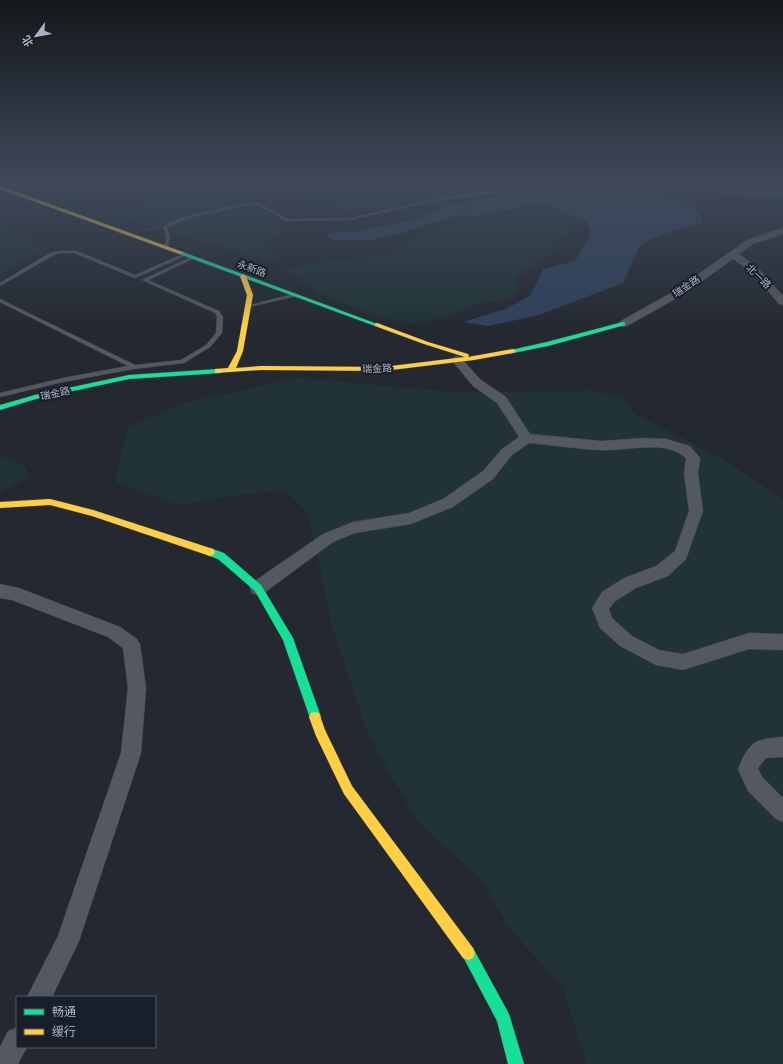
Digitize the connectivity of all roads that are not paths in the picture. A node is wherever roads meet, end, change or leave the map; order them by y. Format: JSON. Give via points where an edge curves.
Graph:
{"nodes":[{"id":1,"x":116,"y":230,"type":"edge"},
{"id":2,"x":166,"y":230,"type":"edge"},
{"id":3,"x":783,"y":231,"type":"edge"},
{"id":4,"x":166,"y":248,"type":"junction"},
{"id":5,"x":733,"y":254,"type":"junction"},
{"id":6,"x":189,"y":256,"type":"junction"},
{"id":7,"x":135,"y":276,"type":"junction"},
{"id":8,"x":243,"y":276,"type":"junction"},
{"id":9,"x":144,"y":280,"type":"junction"},
{"id":10,"x":0,"y":285,"type":"edge"},
{"id":11,"x":294,"y":295,"type":"junction"},
{"id":12,"x":0,"y":300,"type":"edge"},
{"id":13,"x":783,"y":302,"type":"edge"},
{"id":14,"x":249,"y":306,"type":"junction"},
{"id":15,"x":623,"y":324,"type":"joint"},
{"id":16,"x":474,"y":358,"type":"junction"},
{"id":17,"x":457,"y":360,"type":"junction"},
{"id":18,"x":134,"y":367,"type":"junction"},
{"id":19,"x":231,"y":370,"type":"junction"},
{"id":20,"x":0,"y":395,"type":"edge"},
{"id":21,"x":0,"y":408,"type":"edge"},
{"id":22,"x":526,"y":438,"type":"junction"},
{"id":23,"x":0,"y":506,"type":"edge"},
{"id":24,"x":258,"y":588,"type":"junction"},
{"id":25,"x":0,"y":591,"type":"edge"},
{"id":26,"x":783,"y":642,"type":"edge"},
{"id":27,"x":783,"y":747,"type":"edge"},
{"id":28,"x":783,"y":812,"type":"edge"},
{"id":29,"x":40,"y":996,"type":"edge"},
{"id":30,"x":16,"y":1042,"type":"edge"},
{"id":31,"x":5,"y":1064,"type":"edge"},
{"id":32,"x":516,"y":1064,"type":"edge"}],
"edges":[{"from":1,"to":4,"type":"street","name":"永新路"},
{"from":2,"to":4,"type":"lane","via":[[168,237]]},
{"from":3,"to":5,"type":"street","name":"瑞金路","via":[[750,242]]},
{"from":4,"to":6,"type":"street","name":"永新路"},
{"from":5,"to":13,"type":"street","name":"北一路","via":[[755,270]]},
{"from":5,"to":15,"type":"street","name":"瑞金路","via":[[680,292]]},
{"from":6,"to":7,"type":"lane"},
{"from":6,"to":8,"type":"street","name":"永新路"},
{"from":6,"to":9,"type":"lane"},
{"from":7,"to":9,"type":"lane"},
{"from":7,"to":10,"type":"lane","via":[[69,251],[50,255]]},
{"from":8,"to":11,"type":"street","name":"永新路"},
{"from":8,"to":14,"type":"street","via":[[250,295]]},
{"from":9,"to":18,"type":"lane","via":[[217,312],[220,317],[219,333],[208,346],[182,362]]},
{"from":11,"to":14,"type":"lane"},
{"from":11,"to":16,"type":"street","name":"永新路"},
{"from":12,"to":18,"type":"lane"},
{"from":14,"to":19,"type":"street","via":[[240,351]]},
{"from":15,"to":16,"type":"street","name":"瑞金路","via":[[548,344]]},
{"from":16,"to":17,"type":"street","name":"瑞金路"},
{"from":17,"to":19,"type":"street","name":"瑞金路","via":[[384,369]]},
{"from":17,"to":22,"type":"street","via":[[477,383],[502,400]]},
{"from":18,"to":20,"type":"lane"},
{"from":19,"to":21,"type":"street","name":"瑞金路","via":[[129,378],[35,397]]},
{"from":22,"to":24,"type":"street","via":[[507,452],[488,475],[448,503],[411,518],[353,528],[328,538]]},
{"from":22,"to":26,"type":"street","via":[[601,446],[666,444],[685,449],[693,458],[691,473],[696,511],[681,555],[662,571],[630,583],[608,597],[600,608],[606,623],[626,641],[656,657],[684,662],[749,641]]},
{"from":23,"to":24,"type":"street","via":[[50,502],[93,513],[221,556]]},
{"from":24,"to":32,"type":"street","via":[[288,638],[320,732],[348,790],[473,960],[504,1019]]},
{"from":25,"to":29,"type":"street","via":[[13,593],[114,632],[131,644],[137,688],[131,753],[68,941]]},
{"from":27,"to":28,"type":"street","via":[[765,748],[754,754],[748,769],[755,784]]},
{"from":30,"to":31,"type":"street"}]}
